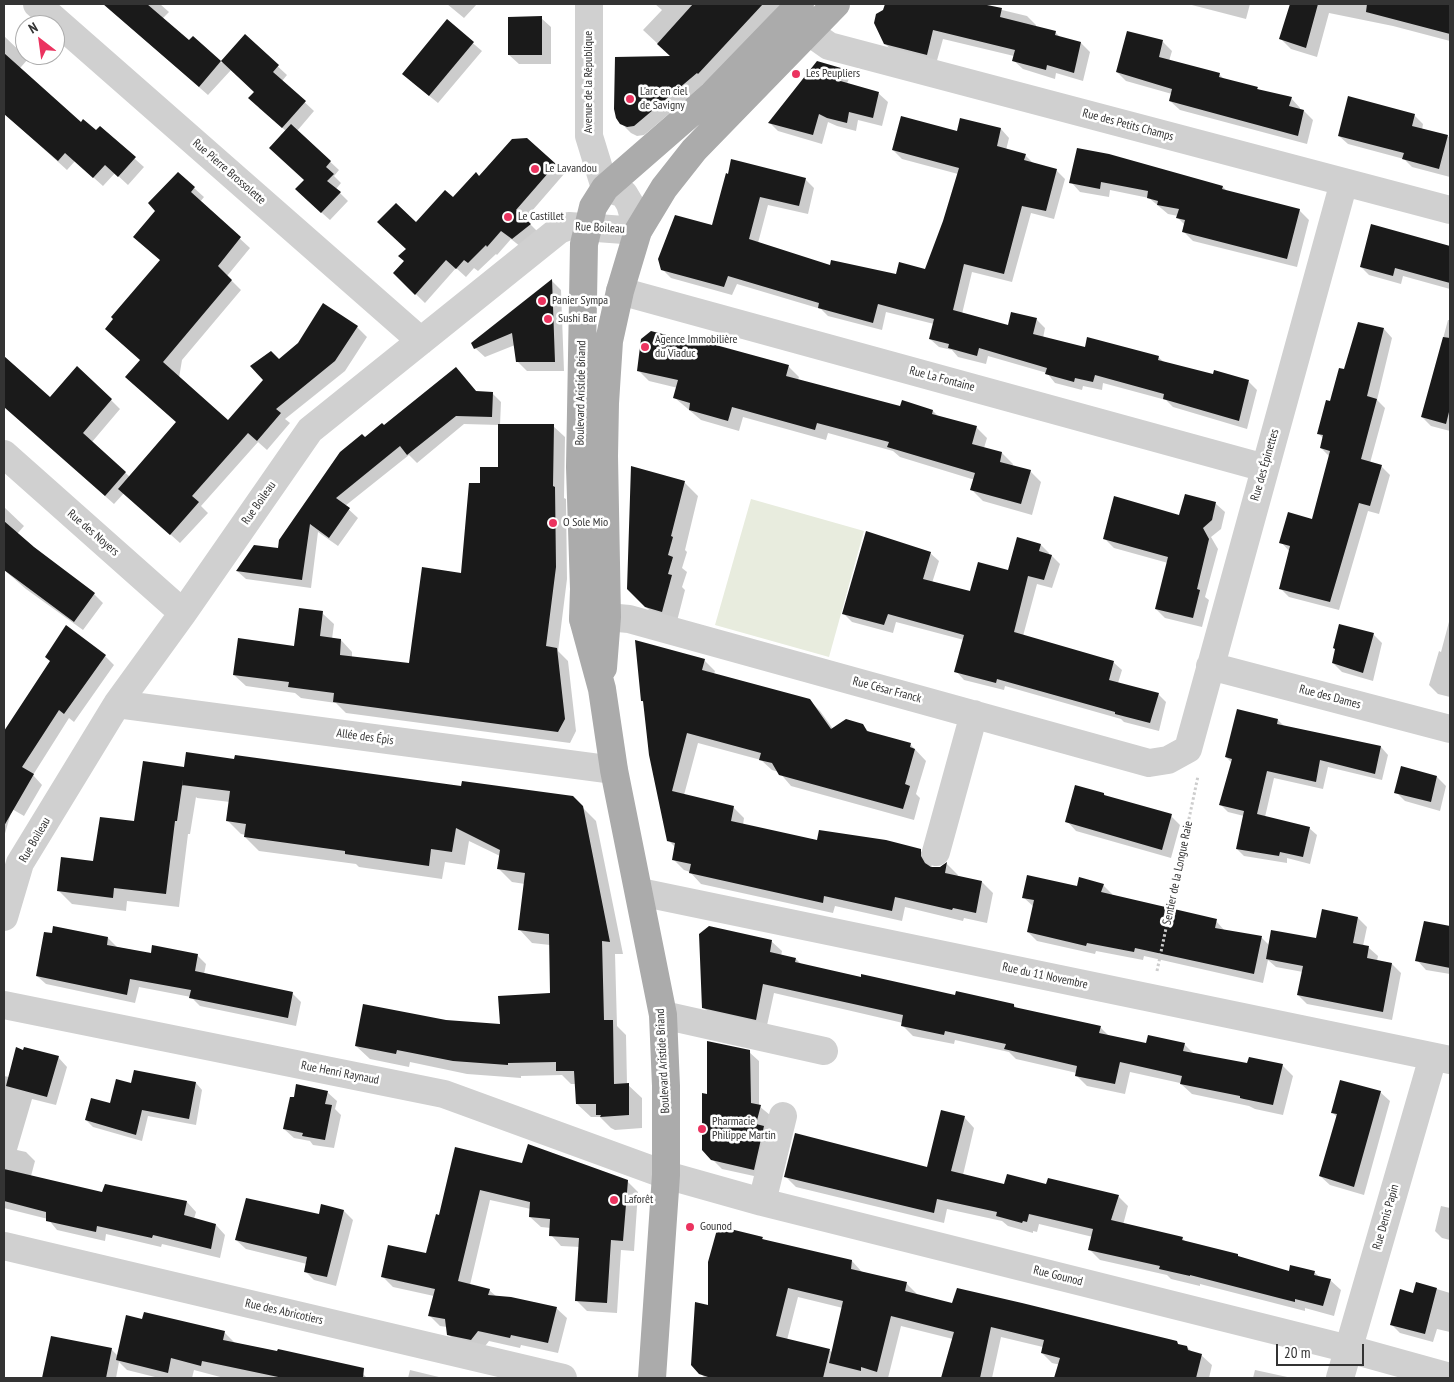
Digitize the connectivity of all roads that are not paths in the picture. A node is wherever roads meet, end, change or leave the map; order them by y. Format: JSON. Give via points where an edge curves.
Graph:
{"nodes":[{"id":1,"x":37,"y":4,"type":"edge"},
{"id":2,"x":589,"y":4,"type":"edge"},
{"id":3,"x":800,"y":4,"type":"edge"},
{"id":4,"x":817,"y":4,"type":"edge"},
{"id":5,"x":836,"y":4,"type":"edge"},
{"id":6,"x":810,"y":32,"type":"junction"},
{"id":7,"x":1344,"y":182,"type":"junction"},
{"id":8,"x":605,"y":188,"type":"junction"},
{"id":9,"x":1450,"y":210,"type":"edge"},
{"id":10,"x":587,"y":228,"type":"junction"},
{"id":11,"x":638,"y":231,"type":"junction"},
{"id":12,"x":620,"y":291,"type":"junction"},
{"id":13,"x":421,"y":341,"type":"junction"},
{"id":14,"x":4,"y":454,"type":"edge"},
{"id":15,"x":1265,"y":468,"type":"junction"},
{"id":16,"x":183,"y":612,"type":"junction"},
{"id":17,"x":595,"y":618,"type":"junction"},
{"id":18,"x":1210,"y":666,"type":"junction"},
{"id":19,"x":117,"y":704,"type":"junction"},
{"id":20,"x":974,"y":714,"type":"junction"},
{"id":21,"x":1450,"y":729,"type":"edge"},
{"id":22,"x":1188,"y":749,"type":"joint"},
{"id":23,"x":614,"y":770,"type":"junction"},
{"id":24,"x":936,"y":852,"type":"dead end"},
{"id":25,"x":640,"y":892,"type":"junction"},
{"id":26,"x":4,"y":917,"type":"edge"},
{"id":27,"x":4,"y":1005,"type":"edge"},
{"id":28,"x":663,"y":1015,"type":"junction"},
{"id":29,"x":824,"y":1051,"type":"dead end"},
{"id":30,"x":1441,"y":1059,"type":"edge"},
{"id":31,"x":784,"y":1116,"type":"dead end"},
{"id":32,"x":666,"y":1175,"type":"junction"},
{"id":33,"x":762,"y":1202,"type":"junction"},
{"id":34,"x":4,"y":1246,"type":"edge"},
{"id":35,"x":1349,"y":1349,"type":"junction"},
{"id":36,"x":1450,"y":1377,"type":"edge"},
{"id":37,"x":564,"y":1378,"type":"edge"},
{"id":38,"x":652,"y":1378,"type":"edge"},
{"id":39,"x":1340,"y":1378,"type":"edge"}],
"edges":[{"from":1,"to":13,"type":"street","name":"Rue Pierre Brossolette"},
{"from":2,"to":8,"type":"street","name":"Avenue de la République","via":[[589,136]]},
{"from":3,"to":8,"type":"main road","name":"Boulevard Aristide Briand","via":[[713,94]]},
{"from":4,"to":6,"type":"main road","via":[[806,16],[804,25]]},
{"from":5,"to":6,"type":"main road","name":"Boulevard Aristide Briand"},
{"from":6,"to":7,"type":"street","name":"Rue des Petits Champs","via":[[829,46]]},
{"from":6,"to":11,"type":"main road","name":"Boulevard Aristide Briand","via":[[694,150],[664,188]]},
{"from":7,"to":9,"type":"street","name":"Rue des Petits Champs"},
{"from":7,"to":15,"type":"street","name":"Rue des Épinettes"},
{"from":8,"to":10,"type":"main road","name":"Boulevard Aristide Briand","via":[[593,208]]},
{"from":8,"to":11,"type":"street","via":[[624,194]]},
{"from":10,"to":11,"type":"street","name":"Rue Boileau"},
{"from":10,"to":13,"type":"street","name":"Rue Boileau","via":[[569,226],[559,230]]},
{"from":10,"to":17,"type":"main road","name":"Boulevard Aristide Briand","via":[[582,295],[580,467],[584,589]]},
{"from":11,"to":12,"type":"main road","name":"Boulevard Aristide Briand"},
{"from":12,"to":15,"type":"street","name":"Rue La Fontaine"},
{"from":12,"to":17,"type":"main road","name":"Boulevard Aristide Briand","via":[[609,341]]},
{"from":13,"to":16,"type":"street","name":"Rue Boileau","via":[[310,430]]},
{"from":14,"to":16,"type":"street","name":"Rue des Noyers"},
{"from":15,"to":18,"type":"street","name":"Rue des Épinettes"},
{"from":16,"to":19,"type":"street","name":"Rue Boileau"},
{"from":17,"to":20,"type":"street","name":"Rue César Franck","via":[[629,619]]},
{"from":17,"to":23,"type":"main road","name":"Boulevard Aristide Briand"},
{"from":18,"to":21,"type":"street","name":"Rue des Dames"},
{"from":18,"to":22,"type":"street","name":"Rue des Épinettes"},
{"from":19,"to":23,"type":"street","name":"Allée des Épis"},
{"from":19,"to":26,"type":"street","name":"Rue Boileau","via":[[20,863]]},
{"from":20,"to":22,"type":"street","name":"Rue César Franck","via":[[1148,764],[1168,760]]},
{"from":20,"to":24,"type":"street"},
{"from":23,"to":25,"type":"main road","name":"Boulevard Aristide Briand"},
{"from":25,"to":28,"type":"main road","name":"Boulevard Aristide Briand"},
{"from":25,"to":30,"type":"street","name":"Rue du 11 Novembre"},
{"from":27,"to":32,"type":"street","name":"Rue Henri Raynaud","via":[[444,1094]]},
{"from":28,"to":29,"type":"street"},
{"from":28,"to":32,"type":"main road","name":"Boulevard Aristide Briand"},
{"from":30,"to":35,"type":"street","name":"Rue Denis Papin"},
{"from":31,"to":33,"type":"street"},
{"from":32,"to":33,"type":"street","name":"Rue Gounod"},
{"from":32,"to":38,"type":"main road","name":"Boulevard Aristide Briand"},
{"from":33,"to":35,"type":"street","name":"Rue Gounod"},
{"from":34,"to":37,"type":"street","name":"Rue des Abricotiers"},
{"from":35,"to":36,"type":"street","name":"Rue Gounod"},
{"from":35,"to":39,"type":"street","name":"Rue Denis Papin"}]}
